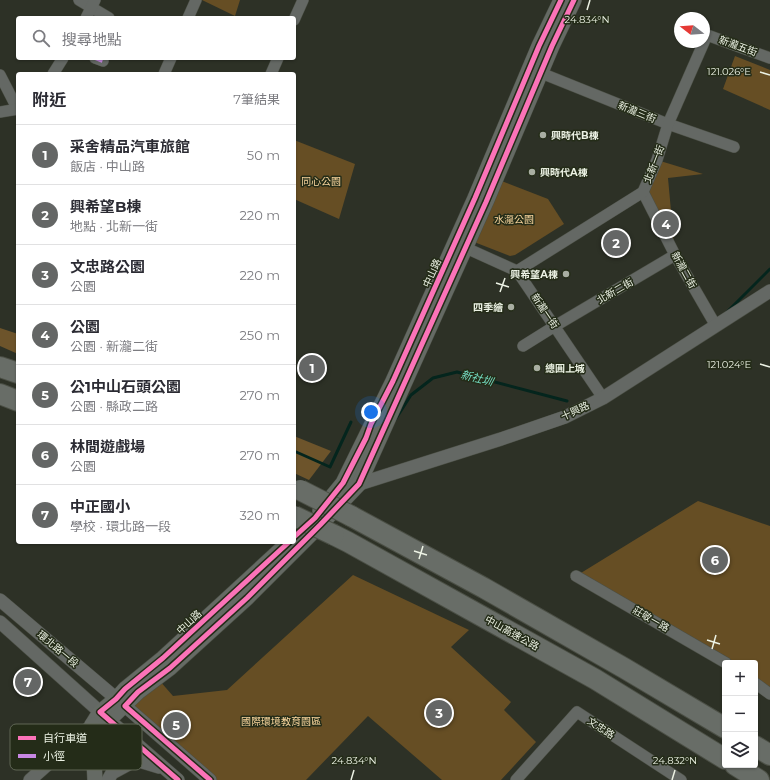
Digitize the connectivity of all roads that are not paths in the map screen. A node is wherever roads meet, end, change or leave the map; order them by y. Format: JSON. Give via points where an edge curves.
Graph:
{"nodes":[{"id":1,"x":79,"y":0,"type":"edge"},
{"id":2,"x":196,"y":0,"type":"edge"},
{"id":3,"x":303,"y":0,"type":"edge"},
{"id":4,"x":561,"y":0,"type":"edge"},
{"id":5,"x":574,"y":0,"type":"edge"},
{"id":6,"x":94,"y":4,"type":"edge"},
{"id":7,"x":87,"y":16,"type":"edge"},
{"id":8,"x":107,"y":16,"type":"edge"},
{"id":9,"x":189,"y":16,"type":"edge"},
{"id":10,"x":296,"y":16,"type":"edge"},
{"id":11,"x":710,"y":40,"type":"edge"},
{"id":12,"x":701,"y":48,"type":"edge"},
{"id":13,"x":770,"y":58,"type":"edge"},
{"id":14,"x":62,"y":60,"type":"edge"},
{"id":15,"x":170,"y":60,"type":"edge"},
{"id":16,"x":277,"y":60,"type":"edge"},
{"id":17,"x":54,"y":72,"type":"edge"},
{"id":18,"x":165,"y":72,"type":"edge"},
{"id":19,"x":272,"y":72,"type":"edge"},
{"id":20,"x":541,"y":73,"type":"junction"},
{"id":21,"x":0,"y":75,"type":"edge"},
{"id":22,"x":16,"y":105,"type":"edge"},
{"id":23,"x":16,"y":109,"type":"edge"},
{"id":24,"x":0,"y":112,"type":"edge"},
{"id":25,"x":668,"y":124,"type":"junction"},
{"id":26,"x":734,"y":147,"type":"dead end"},
{"id":27,"x":643,"y":192,"type":"junction"},
{"id":28,"x":466,"y":248,"type":"junction"},
{"id":29,"x":676,"y":255,"type":"junction"},
{"id":30,"x":517,"y":271,"type":"junction"},
{"id":31,"x":770,"y":292,"type":"edge"},
{"id":32,"x":555,"y":326,"type":"junction"},
{"id":33,"x":716,"y":326,"type":"junction"},
{"id":34,"x":524,"y":346,"type":"dead end"},
{"id":35,"x":0,"y":367,"type":"edge"},
{"id":36,"x":16,"y":372,"type":"edge"},
{"id":37,"x":0,"y":394,"type":"edge"},
{"id":38,"x":603,"y":398,"type":"junction"},
{"id":39,"x":16,"y":400,"type":"edge"},
{"id":40,"x":343,"y":484,"type":"junction"},
{"id":41,"x":359,"y":484,"type":"junction"},
{"id":42,"x":297,"y":489,"type":"edge"},
{"id":43,"x":296,"y":517,"type":"edge"},
{"id":44,"x":296,"y":535,"type":"edge"},
{"id":45,"x":287,"y":544,"type":"edge"},
{"id":46,"x":576,"y":576,"type":"dead end"},
{"id":47,"x":0,"y":600,"type":"edge"},
{"id":48,"x":0,"y":622,"type":"edge"},
{"id":49,"x":722,"y":661,"type":"edge"},
{"id":50,"x":758,"y":685,"type":"edge"},
{"id":51,"x":770,"y":694,"type":"edge"},
{"id":52,"x":120,"y":702,"type":"junction"},
{"id":53,"x":105,"y":716,"type":"junction"},
{"id":54,"x":93,"y":724,"type":"edge"},
{"id":55,"x":114,"y":724,"type":"edge"},
{"id":56,"x":722,"y":726,"type":"edge"},
{"id":57,"x":758,"y":748,"type":"edge"},
{"id":58,"x":142,"y":749,"type":"edge"},
{"id":59,"x":770,"y":755,"type":"edge"},
{"id":60,"x":722,"y":757,"type":"edge"},
{"id":61,"x":142,"y":762,"type":"edge"},
{"id":62,"x":740,"y":768,"type":"edge"},
{"id":63,"x":165,"y":769,"type":"junction"},
{"id":64,"x":41,"y":770,"type":"edge"},
{"id":65,"x":94,"y":770,"type":"edge"},
{"id":66,"x":116,"y":770,"type":"edge"},
{"id":67,"x":674,"y":778,"type":"edge"},
{"id":68,"x":30,"y":780,"type":"edge"},
{"id":69,"x":95,"y":780,"type":"edge"},
{"id":70,"x":108,"y":780,"type":"edge"},
{"id":71,"x":178,"y":780,"type":"edge"},
{"id":72,"x":210,"y":780,"type":"edge"},
{"id":73,"x":516,"y":780,"type":"edge"},
{"id":74,"x":759,"y":780,"type":"edge"}],
"edges":[{"from":1,"to":6,"type":"street"},
{"from":2,"to":9,"type":"street"},
{"from":3,"to":10,"type":"street"},
{"from":4,"to":40,"type":"main road","name":"中山路","via":[[539,46],[476,198]]},
{"from":5,"to":20,"type":"main road","name":"中山路"},
{"from":6,"to":7,"type":"street"},
{"from":6,"to":8,"type":"street"},
{"from":11,"to":13,"type":"street","name":"新瀧五街"},
{"from":12,"to":25,"type":"street","name":"北新一街"},
{"from":14,"to":17,"type":"street"},
{"from":15,"to":18,"type":"street"},
{"from":16,"to":19,"type":"street"},
{"from":20,"to":25,"type":"street","name":"新瀧三街"},
{"from":20,"to":28,"type":"main road","name":"中山路"},
{"from":21,"to":22,"type":"street"},
{"from":23,"to":24,"type":"street"},
{"from":25,"to":26,"type":"street","name":"新瀧三街"},
{"from":25,"to":27,"type":"street","name":"北新一街"},
{"from":27,"to":29,"type":"street","name":"新瀧二街"},
{"from":27,"to":30,"type":"street","name":"北新一街"},
{"from":28,"to":30,"type":"street"},
{"from":28,"to":41,"type":"main road","name":"中山路"},
{"from":29,"to":32,"type":"street","name":"北新二街"},
{"from":29,"to":33,"type":"street","name":"新瀧二街"},
{"from":30,"to":32,"type":"street","name":"新瀧一街"},
{"from":31,"to":33,"type":"street","name":"十興路"},
{"from":32,"to":34,"type":"street","name":"北新二街"},
{"from":32,"to":38,"type":"street","name":"新瀧一街"},
{"from":33,"to":38,"type":"street","name":"十興路"},
{"from":35,"to":36,"type":"highway"},
{"from":37,"to":39,"type":"highway"},
{"from":38,"to":41,"type":"street","name":"十興路","via":[[565,417]]},
{"from":40,"to":41,"type":"street","name":"十興路"},
{"from":40,"to":44,"type":"main road","name":"中山路","via":[[315,518]]},
{"from":41,"to":52,"type":"main road","name":"中山路","via":[[247,598],[170,668]]},
{"from":42,"to":56,"type":"highway","bridge":true,"via":[[524,611]]},
{"from":43,"to":60,"type":"highway","name":"中山高速公路","bridge":true,"via":[[348,542],[595,679]]},
{"from":45,"to":52,"type":"main road","name":"中山路","via":[[163,658],[125,689]]},
{"from":46,"to":49,"type":"street","name":"莊敬一路"},
{"from":47,"to":52,"type":"street","name":"環北路一段"},
{"from":48,"to":53,"type":"street","name":"環北路一段"},
{"from":50,"to":51,"type":"street"},
{"from":52,"to":53,"type":"main road","name":"中山路"},
{"from":52,"to":72,"type":"street","name":"環北路一段"},
{"from":53,"to":54,"type":"main road","name":"中山路"},
{"from":53,"to":55,"type":"street","name":"環北路一段"},
{"from":57,"to":59,"type":"highway"},
{"from":58,"to":63,"type":"street","name":"環北路一段"},
{"from":61,"to":63,"type":"street"},
{"from":62,"to":74,"type":"highway"},
{"from":63,"to":71,"type":"street","name":"環北路一段"},
{"from":64,"to":68,"type":"street","name":"中山路"},
{"from":65,"to":69,"type":"main road"},
{"from":66,"to":70,"type":"street"},
{"from":67,"to":73,"type":"street","name":"文忠路","via":[[578,712]]}]}
